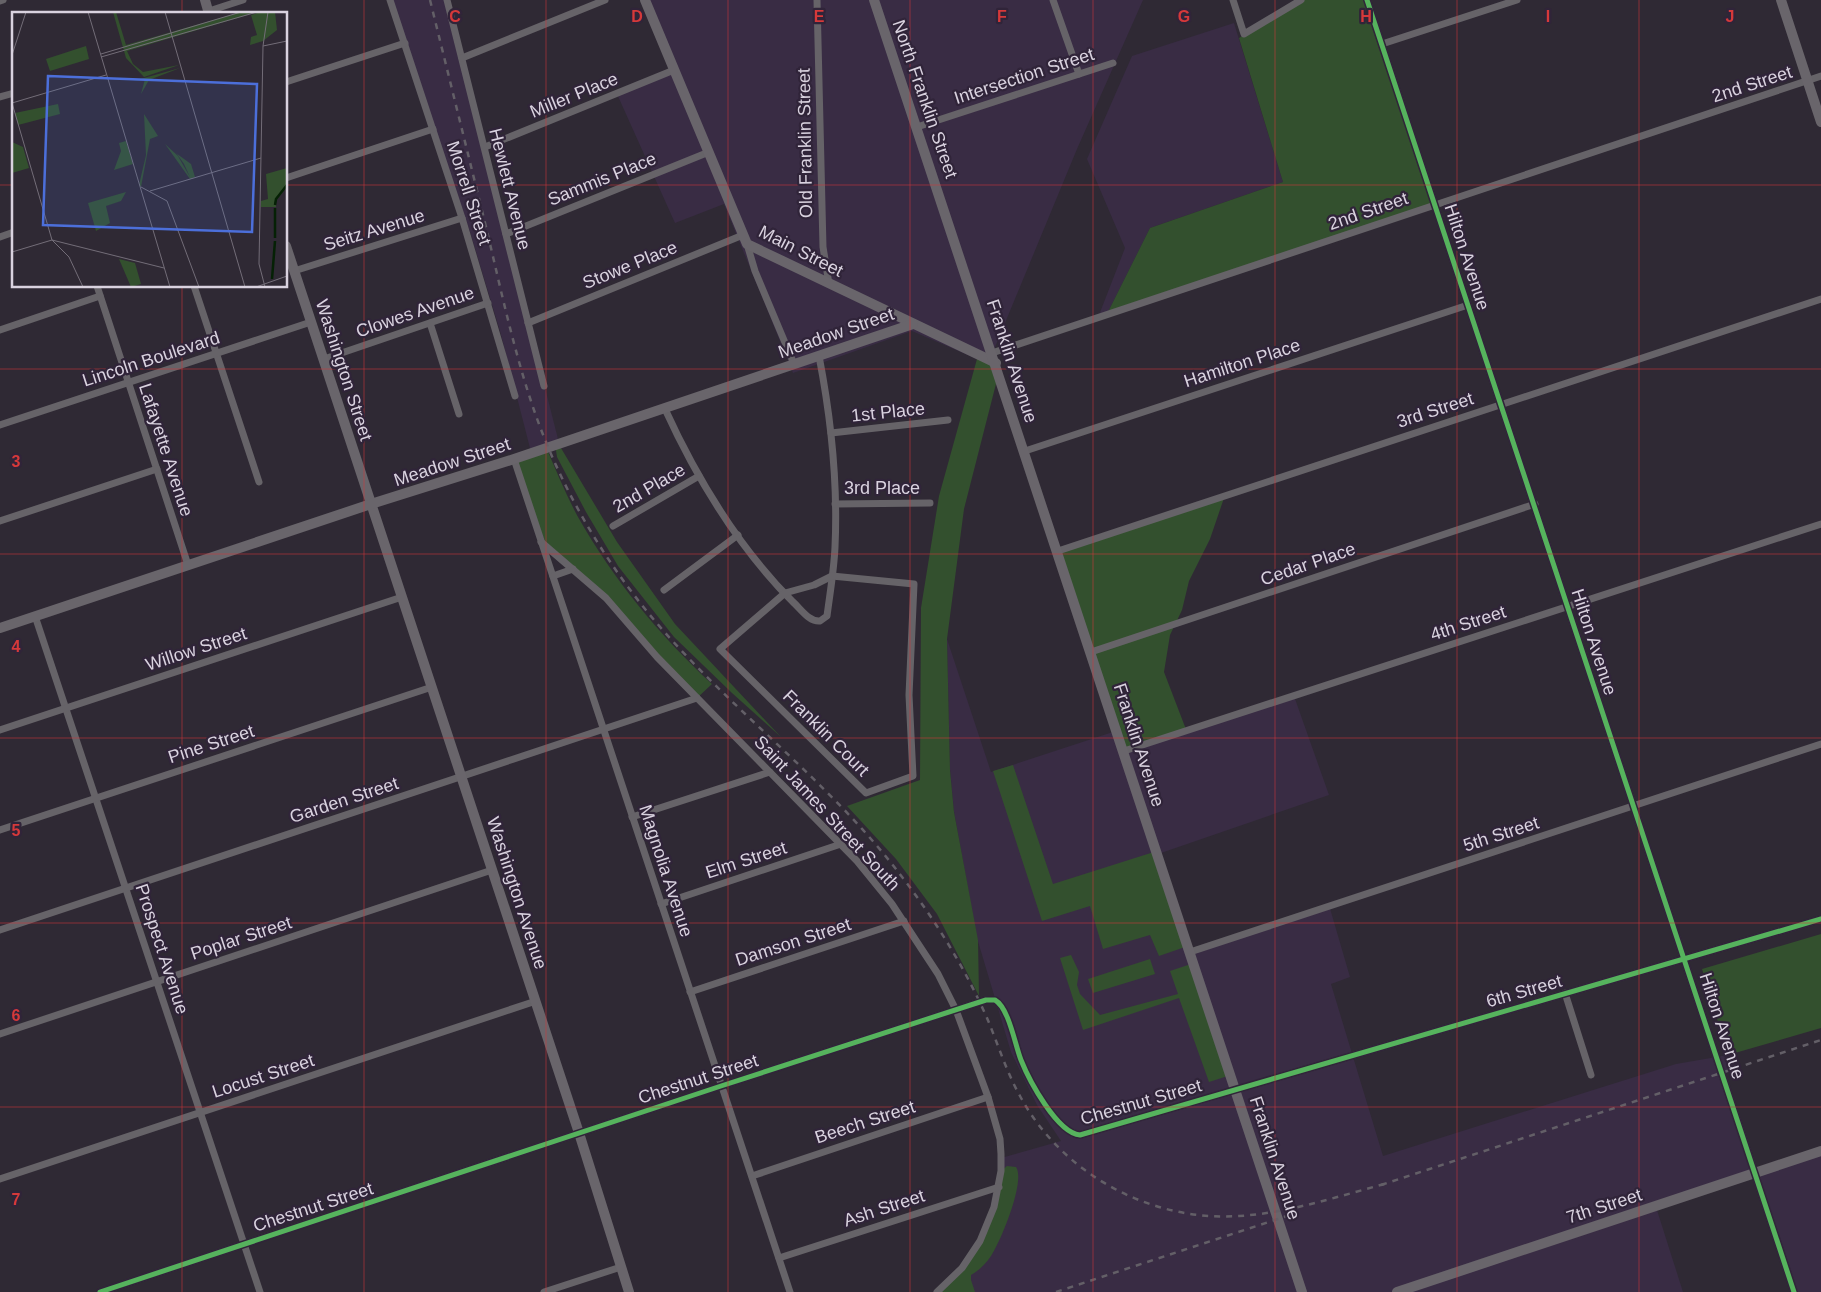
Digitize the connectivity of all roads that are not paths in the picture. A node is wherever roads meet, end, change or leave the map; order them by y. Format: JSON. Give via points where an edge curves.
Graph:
{"nodes":[{"id":1,"x":205,"y":0,"type":"edge"},
{"id":2,"x":243,"y":0,"type":"edge"},
{"id":3,"x":390,"y":0,"type":"edge"},
{"id":4,"x":447,"y":0,"type":"edge"},
{"id":5,"x":605,"y":0,"type":"edge"},
{"id":6,"x":646,"y":0,"type":"edge"},
{"id":7,"x":817,"y":0,"type":"edge"},
{"id":8,"x":874,"y":0,"type":"edge"},
{"id":9,"x":1053,"y":0,"type":"edge"},
{"id":10,"x":1233,"y":0,"type":"edge"},
{"id":11,"x":1301,"y":0,"type":"edge"},
{"id":12,"x":1368,"y":0,"type":"edge"},
{"id":13,"x":1517,"y":0,"type":"edge"},
{"id":14,"x":1781,"y":0,"type":"edge"},
{"id":15,"x":209,"y":12,"type":"edge"},
{"id":16,"x":212,"y":12,"type":"edge"},
{"id":17,"x":404,"y":43,"type":"junction"},
{"id":18,"x":1382,"y":44,"type":"junction"},
{"id":19,"x":462,"y":58,"type":"junction"},
{"id":20,"x":1113,"y":62,"type":"dead end"},
{"id":21,"x":674,"y":70,"type":"junction"},
{"id":22,"x":1078,"y":74,"type":"junction"},
{"id":23,"x":1821,"y":76,"type":"edge"},
{"id":24,"x":288,"y":81,"type":"edge"},
{"id":25,"x":1807,"y":81,"type":"junction"},
{"id":26,"x":1821,"y":122,"type":"edge"},
{"id":27,"x":917,"y":127,"type":"junction"},
{"id":28,"x":433,"y":129,"type":"junction"},
{"id":29,"x":485,"y":147,"type":"junction"},
{"id":30,"x":709,"y":152,"type":"junction"},
{"id":31,"x":288,"y":177,"type":"edge"},
{"id":32,"x":1435,"y":204,"type":"junction"},
{"id":33,"x":944,"y":209,"type":"joint"},
{"id":34,"x":462,"y":218,"type":"junction"},
{"id":35,"x":12,"y":233,"type":"edge"},
{"id":36,"x":506,"y":234,"type":"junction"},
{"id":37,"x":0,"y":237,"type":"edge"},
{"id":38,"x":745,"y":240,"type":"junction"},
{"id":39,"x":288,"y":252,"type":"edge"},
{"id":40,"x":294,"y":271,"type":"junction"},
{"id":41,"x":829,"y":284,"type":"junction"},
{"id":42,"x":98,"y":288,"type":"edge"},
{"id":43,"x":195,"y":288,"type":"edge"},
{"id":44,"x":100,"y":296,"type":"junction"},
{"id":45,"x":1821,"y":299,"type":"edge"},
{"id":46,"x":488,"y":303,"type":"junction"},
{"id":47,"x":1468,"y":305,"type":"junction"},
{"id":48,"x":311,"y":322,"type":"junction"},
{"id":49,"x":430,"y":323,"type":"junction"},
{"id":50,"x":528,"y":323,"type":"junction"},
{"id":51,"x":913,"y":324,"type":"junction"},
{"id":52,"x":0,"y":330,"type":"edge"},
{"id":53,"x":992,"y":353,"type":"junction"},
{"id":54,"x":216,"y":354,"type":"junction"},
{"id":55,"x":819,"y":356,"type":"junction"},
{"id":56,"x":981,"y":356,"type":"junction"},
{"id":57,"x":324,"y":359,"type":"junction"},
{"id":58,"x":996,"y":363,"type":"junction"},
{"id":59,"x":794,"y":364,"type":"junction"},
{"id":60,"x":129,"y":382,"type":"junction"},
{"id":61,"x":544,"y":386,"type":"dead end"},
{"id":62,"x":515,"y":396,"type":"dead end"},
{"id":63,"x":1502,"y":404,"type":"junction"},
{"id":64,"x":664,"y":409,"type":"junction"},
{"id":65,"x":459,"y":414,"type":"dead end"},
{"id":66,"x":948,"y":420,"type":"dead end"},
{"id":67,"x":0,"y":425,"type":"edge"},
{"id":68,"x":831,"y":433,"type":"junction"},
{"id":69,"x":1025,"y":451,"type":"junction"},
{"id":70,"x":514,"y":459,"type":"junction"},
{"id":71,"x":157,"y":468,"type":"junction"},
{"id":72,"x":700,"y":476,"type":"junction"},
{"id":73,"x":259,"y":482,"type":"dead end"},
{"id":74,"x":930,"y":503,"type":"dead end"},
{"id":75,"x":371,"y":504,"type":"junction"},
{"id":76,"x":835,"y":504,"type":"junction"},
{"id":77,"x":1535,"y":504,"type":"junction"},
{"id":78,"x":0,"y":521,"type":"edge"},
{"id":79,"x":1821,"y":524,"type":"edge"},
{"id":80,"x":613,"y":526,"type":"dead end"},
{"id":81,"x":738,"y":535,"type":"junction"},
{"id":82,"x":541,"y":542,"type":"junction"},
{"id":83,"x":1058,"y":551,"type":"junction"},
{"id":84,"x":188,"y":565,"type":"junction"},
{"id":85,"x":573,"y":569,"type":"junction"},
{"id":86,"x":553,"y":576,"type":"junction"},
{"id":87,"x":832,"y":576,"type":"junction"},
{"id":88,"x":664,"y":590,"type":"dead end"},
{"id":89,"x":785,"y":593,"type":"junction"},
{"id":90,"x":402,"y":597,"type":"junction"},
{"id":91,"x":1568,"y":606,"type":"junction"},
{"id":92,"x":35,"y":616,"type":"junction"},
{"id":93,"x":0,"y":628,"type":"edge"},
{"id":94,"x":1091,"y":652,"type":"junction"},
{"id":95,"x":432,"y":687,"type":"junction"},
{"id":96,"x":697,"y":698,"type":"junction"},
{"id":97,"x":66,"y":708,"type":"junction"},
{"id":98,"x":0,"y":730,"type":"edge"},
{"id":99,"x":603,"y":730,"type":"junction"},
{"id":100,"x":1821,"y":744,"type":"edge"},
{"id":101,"x":1124,"y":751,"type":"junction"},
{"id":102,"x":770,"y":772,"type":"junction"},
{"id":103,"x":461,"y":777,"type":"junction"},
{"id":104,"x":96,"y":798,"type":"junction"},
{"id":105,"x":1634,"y":806,"type":"junction"},
{"id":106,"x":632,"y":817,"type":"junction"},
{"id":107,"x":0,"y":830,"type":"edge"},
{"id":108,"x":841,"y":844,"type":"junction"},
{"id":109,"x":492,"y":870,"type":"junction"},
{"id":110,"x":126,"y":888,"type":"junction"},
{"id":111,"x":661,"y":904,"type":"junction"},
{"id":112,"x":1821,"y":919,"type":"edge"},
{"id":113,"x":904,"y":921,"type":"junction"},
{"id":114,"x":0,"y":930,"type":"edge"},
{"id":115,"x":1190,"y":952,"type":"junction"},
{"id":116,"x":1684,"y":958,"type":"junction"},
{"id":117,"x":157,"y":981,"type":"junction"},
{"id":118,"x":690,"y":992,"type":"junction"},
{"id":119,"x":1565,"y":993,"type":"junction"},
{"id":120,"x":536,"y":1001,"type":"junction"},
{"id":121,"x":956,"y":1010,"type":"junction"},
{"id":122,"x":0,"y":1034,"type":"edge"},
{"id":123,"x":1591,"y":1075,"type":"dead end"},
{"id":124,"x":721,"y":1086,"type":"junction"},
{"id":125,"x":1235,"y":1089,"type":"junction"},
{"id":126,"x":988,"y":1097,"type":"junction"},
{"id":127,"x":200,"y":1113,"type":"junction"},
{"id":128,"x":579,"y":1133,"type":"junction"},
{"id":129,"x":1821,"y":1151,"type":"edge"},
{"id":130,"x":1755,"y":1172,"type":"junction"},
{"id":131,"x":752,"y":1176,"type":"junction"},
{"id":132,"x":0,"y":1179,"type":"edge"},
{"id":133,"x":999,"y":1187,"type":"junction"},
{"id":134,"x":244,"y":1244,"type":"junction"},
{"id":135,"x":779,"y":1258,"type":"junction"},
{"id":136,"x":621,"y":1267,"type":"junction"},
{"id":137,"x":100,"y":1292,"type":"edge"},
{"id":138,"x":260,"y":1292,"type":"edge"},
{"id":139,"x":544,"y":1292,"type":"edge"},
{"id":140,"x":630,"y":1292,"type":"edge"},
{"id":141,"x":790,"y":1292,"type":"edge"},
{"id":142,"x":937,"y":1292,"type":"edge"},
{"id":143,"x":1302,"y":1292,"type":"edge"},
{"id":144,"x":1397,"y":1292,"type":"edge"},
{"id":145,"x":1794,"y":1292,"type":"edge"}],
"edges":[{"from":1,"to":15,"type":"main road"},
{"from":2,"to":16,"type":"street"},
{"from":3,"to":17,"type":"street","name":"Morrell Street"},
{"from":4,"to":19,"type":"street","name":"Hewlett Avenue"},
{"from":5,"to":19,"type":"street"},
{"from":6,"to":21,"type":"main road","name":"Main Street"},
{"from":7,"to":41,"type":"street","name":"Old Franklin Street","via":[[822,227]]},
{"from":8,"to":27,"type":"main road","name":"North Franklin Street"},
{"from":9,"to":22,"type":"street"},
{"from":10,"to":11,"type":"street","via":[[1244,34]]},
{"from":12,"to":18,"type":"street","name":"Hilton Avenue"},
{"from":13,"to":18,"type":"street"},
{"from":14,"to":25,"type":"main road"},
{"from":17,"to":24,"type":"street"},
{"from":17,"to":28,"type":"street","name":"Morrell Street"},
{"from":18,"to":32,"type":"street","name":"Hilton Avenue"},
{"from":19,"to":29,"type":"street","name":"Hewlett Avenue"},
{"from":20,"to":22,"type":"street","name":"Intersection Street"},
{"from":21,"to":29,"type":"street","name":"Miller Place"},
{"from":21,"to":30,"type":"main road","name":"Main Street"},
{"from":22,"to":27,"type":"street","name":"Intersection Street"},
{"from":23,"to":25,"type":"street","name":"2nd Street"},
{"from":25,"to":26,"type":"main road"},
{"from":25,"to":32,"type":"street","name":"2nd Street"},
{"from":27,"to":33,"type":"main road","name":"North Franklin Street"},
{"from":28,"to":31,"type":"street"},
{"from":28,"to":34,"type":"street","name":"Morrell Street"},
{"from":29,"to":36,"type":"street","name":"Hewlett Avenue"},
{"from":30,"to":36,"type":"street","name":"Sammis Place"},
{"from":30,"to":38,"type":"main road","name":"Main Street"},
{"from":32,"to":47,"type":"street","name":"Hilton Avenue"},
{"from":32,"to":53,"type":"street","name":"2nd Street"},
{"from":33,"to":53,"type":"main road","name":"Franklin Avenue"},
{"from":34,"to":40,"type":"street","name":"Seitz Avenue"},
{"from":34,"to":46,"type":"street","name":"Morrell Street"},
{"from":35,"to":37,"type":"street"},
{"from":36,"to":50,"type":"street","name":"Hewlett Avenue"},
{"from":38,"to":41,"type":"main road","name":"Main Street"},
{"from":38,"to":50,"type":"street","name":"Stowe Place"},
{"from":38,"to":59,"type":"street"},
{"from":39,"to":40,"type":"main road","name":"Washington Street"},
{"from":40,"to":48,"type":"main road","name":"Washington Street"},
{"from":41,"to":51,"type":"main road","name":"Main Street"},
{"from":42,"to":44,"type":"street","name":"Lafayette Avenue"},
{"from":43,"to":54,"type":"street"},
{"from":44,"to":52,"type":"street"},
{"from":44,"to":60,"type":"street","name":"Lafayette Avenue"},
{"from":45,"to":63,"type":"street","name":"3rd Street"},
{"from":46,"to":49,"type":"street","name":"Clowes Avenue"},
{"from":46,"to":62,"type":"street","name":"Morrell Street"},
{"from":47,"to":63,"type":"street","name":"Hilton Avenue"},
{"from":47,"to":69,"type":"street","name":"Hamilton Place"},
{"from":48,"to":54,"type":"street","name":"Lincoln Boulevard"},
{"from":48,"to":57,"type":"main road","name":"Washington Street"},
{"from":49,"to":57,"type":"street","name":"Clowes Avenue"},
{"from":49,"to":65,"type":"street"},
{"from":50,"to":61,"type":"street","name":"Hewlett Avenue"},
{"from":51,"to":55,"type":"main road","name":"Meadow Street"},
{"from":51,"to":56,"type":"main road","name":"Main Street"},
{"from":53,"to":56,"type":"street","name":"2nd Street"},
{"from":53,"to":58,"type":"main road","name":"Franklin Avenue"},
{"from":54,"to":60,"type":"street","name":"Lincoln Boulevard"},
{"from":54,"to":73,"type":"street"},
{"from":55,"to":59,"type":"main road","name":"Meadow Street"},
{"from":55,"to":68,"type":"street"},
{"from":56,"to":58,"type":"main road","name":"Main Street"},
{"from":57,"to":75,"type":"main road","name":"Washington Street"},
{"from":58,"to":69,"type":"main road","name":"Franklin Avenue"},
{"from":59,"to":64,"type":"main road","name":"Meadow Street"},
{"from":60,"to":67,"type":"street","name":"Lincoln Boulevard"},
{"from":60,"to":71,"type":"street","name":"Lafayette Avenue"},
{"from":63,"to":77,"type":"street","name":"Hilton Avenue"},
{"from":63,"to":83,"type":"street","name":"3rd Street"},
{"from":64,"to":70,"type":"main road","name":"Meadow Street"},
{"from":64,"to":72,"type":"street"},
{"from":66,"to":68,"type":"street","name":"1st Place"},
{"from":68,"to":76,"type":"street"},
{"from":69,"to":83,"type":"main road","name":"Franklin Avenue"},
{"from":70,"to":75,"type":"main road","name":"Meadow Street"},
{"from":70,"to":82,"type":"street","name":"Magnolia Avenue"},
{"from":71,"to":78,"type":"street"},
{"from":71,"to":84,"type":"street","name":"Lafayette Avenue"},
{"from":72,"to":80,"type":"street","name":"2nd Place"},
{"from":72,"to":81,"type":"street"},
{"from":74,"to":76,"type":"street","name":"3rd Place"},
{"from":75,"to":84,"type":"main road","name":"Meadow Street"},
{"from":75,"to":90,"type":"main road","name":"Washington Avenue"},
{"from":76,"to":87,"type":"street"},
{"from":77,"to":91,"type":"street","name":"Hilton Avenue"},
{"from":77,"to":94,"type":"street","name":"Cedar Place"},
{"from":79,"to":91,"type":"street","name":"4th Street"},
{"from":81,"to":88,"type":"street"},
{"from":81,"to":89,"type":"street"},
{"from":82,"to":85,"type":"street","name":"Saint James Street South"},
{"from":82,"to":86,"type":"street","name":"Magnolia Avenue"},
{"from":83,"to":94,"type":"main road","name":"Franklin Avenue"},
{"from":84,"to":92,"type":"main road","name":"Meadow Street"},
{"from":85,"to":86,"type":"street"},
{"from":85,"to":96,"type":"street","name":"Saint James Street South","via":[[606,598]]},
{"from":86,"to":99,"type":"street","name":"Magnolia Avenue"},
{"from":87,"to":89,"type":"street"},
{"from":87,"to":89,"type":"street","via":[[827,616],[823,619],[811,619]]},
{"from":87,"to":89,"type":"street","name":"Franklin Court","via":[[914,584],[909,695],[913,776],[866,793],[720,649]]},
{"from":90,"to":95,"type":"main road","name":"Washington Avenue"},
{"from":90,"to":97,"type":"street","name":"Willow Street"},
{"from":91,"to":101,"type":"street","name":"4th Street"},
{"from":91,"to":105,"type":"street","name":"Hilton Avenue"},
{"from":92,"to":93,"type":"main road","name":"Meadow Street"},
{"from":92,"to":97,"type":"street","name":"Prospect Avenue"},
{"from":94,"to":101,"type":"main road","name":"Franklin Avenue"},
{"from":95,"to":103,"type":"main road","name":"Washington Avenue"},
{"from":95,"to":104,"type":"street","name":"Pine Street"},
{"from":96,"to":99,"type":"street","name":"Garden Street"},
{"from":96,"to":102,"type":"street","name":"Saint James Street South"},
{"from":97,"to":98,"type":"street","name":"Willow Street"},
{"from":97,"to":104,"type":"street","name":"Prospect Avenue"},
{"from":99,"to":103,"type":"street","name":"Garden Street"},
{"from":99,"to":106,"type":"street","name":"Magnolia Avenue"},
{"from":100,"to":105,"type":"street","name":"5th Street"},
{"from":101,"to":115,"type":"main road","name":"Franklin Avenue"},
{"from":102,"to":106,"type":"street"},
{"from":102,"to":108,"type":"street","name":"Saint James Street South"},
{"from":103,"to":109,"type":"main road","name":"Washington Avenue"},
{"from":103,"to":110,"type":"street","name":"Garden Street"},
{"from":104,"to":107,"type":"street","name":"Pine Street"},
{"from":104,"to":110,"type":"street","name":"Prospect Avenue"},
{"from":105,"to":115,"type":"street","name":"5th Street"},
{"from":105,"to":116,"type":"street","name":"Hilton Avenue"},
{"from":106,"to":111,"type":"street","name":"Magnolia Avenue"},
{"from":108,"to":111,"type":"street","name":"Elm Street"},
{"from":108,"to":113,"type":"street","name":"Saint James Street South"},
{"from":109,"to":117,"type":"street","name":"Poplar Street"},
{"from":109,"to":120,"type":"main road","name":"Washington Avenue"},
{"from":110,"to":114,"type":"street","name":"Garden Street"},
{"from":110,"to":117,"type":"street","name":"Prospect Avenue"},
{"from":111,"to":118,"type":"street","name":"Magnolia Avenue"},
{"from":112,"to":116,"type":"street","name":"6th Street"},
{"from":113,"to":118,"type":"street","name":"Damson Street"},
{"from":113,"to":121,"type":"street","name":"Saint James Street South","via":[[938,974]]},
{"from":115,"to":125,"type":"main road","name":"Franklin Avenue"},
{"from":116,"to":119,"type":"street","name":"6th Street"},
{"from":116,"to":130,"type":"street","name":"Hilton Avenue"},
{"from":117,"to":122,"type":"street","name":"Poplar Street"},
{"from":117,"to":127,"type":"street","name":"Prospect Avenue"},
{"from":118,"to":124,"type":"street","name":"Magnolia Avenue"},
{"from":119,"to":123,"type":"street"},
{"from":119,"to":125,"type":"street","name":"6th Street"},
{"from":120,"to":127,"type":"street","name":"Locust Street"},
{"from":120,"to":128,"type":"main road","name":"Washington Avenue"},
{"from":121,"to":124,"type":"street","name":"Chestnut Street"},
{"from":121,"to":125,"type":"street","name":"Chestnut Street","via":[[989,1000],[1001,1005],[1033,1085],[1058,1121],[1076,1134]]},
{"from":121,"to":126,"type":"street","name":"Saint James Street South"},
{"from":124,"to":128,"type":"street","name":"Chestnut Street"},
{"from":124,"to":131,"type":"street","name":"Magnolia Avenue"},
{"from":125,"to":143,"type":"main road","name":"Franklin Avenue"},
{"from":126,"to":131,"type":"street","name":"Beech Street"},
{"from":126,"to":133,"type":"street","name":"Saint James Street South","via":[[1000,1139]]},
{"from":127,"to":132,"type":"street","name":"Locust Street"},
{"from":127,"to":134,"type":"street","name":"Prospect Avenue"},
{"from":128,"to":134,"type":"street","name":"Chestnut Street"},
{"from":128,"to":136,"type":"main road","name":"Washington Avenue"},
{"from":129,"to":130,"type":"main road","name":"7th Street"},
{"from":130,"to":144,"type":"main road","name":"7th Street"},
{"from":130,"to":145,"type":"street","name":"Hilton Avenue"},
{"from":131,"to":135,"type":"street","name":"Magnolia Avenue"},
{"from":133,"to":135,"type":"street","name":"Ash Street"},
{"from":133,"to":142,"type":"street","name":"Saint James Street South","via":[[980,1241],[962,1268]]},
{"from":134,"to":137,"type":"street","name":"Chestnut Street"},
{"from":134,"to":138,"type":"street","name":"Prospect Avenue"},
{"from":135,"to":141,"type":"street","name":"Magnolia Avenue"},
{"from":136,"to":139,"type":"street"},
{"from":136,"to":140,"type":"main road","name":"Washington Avenue"}]}
